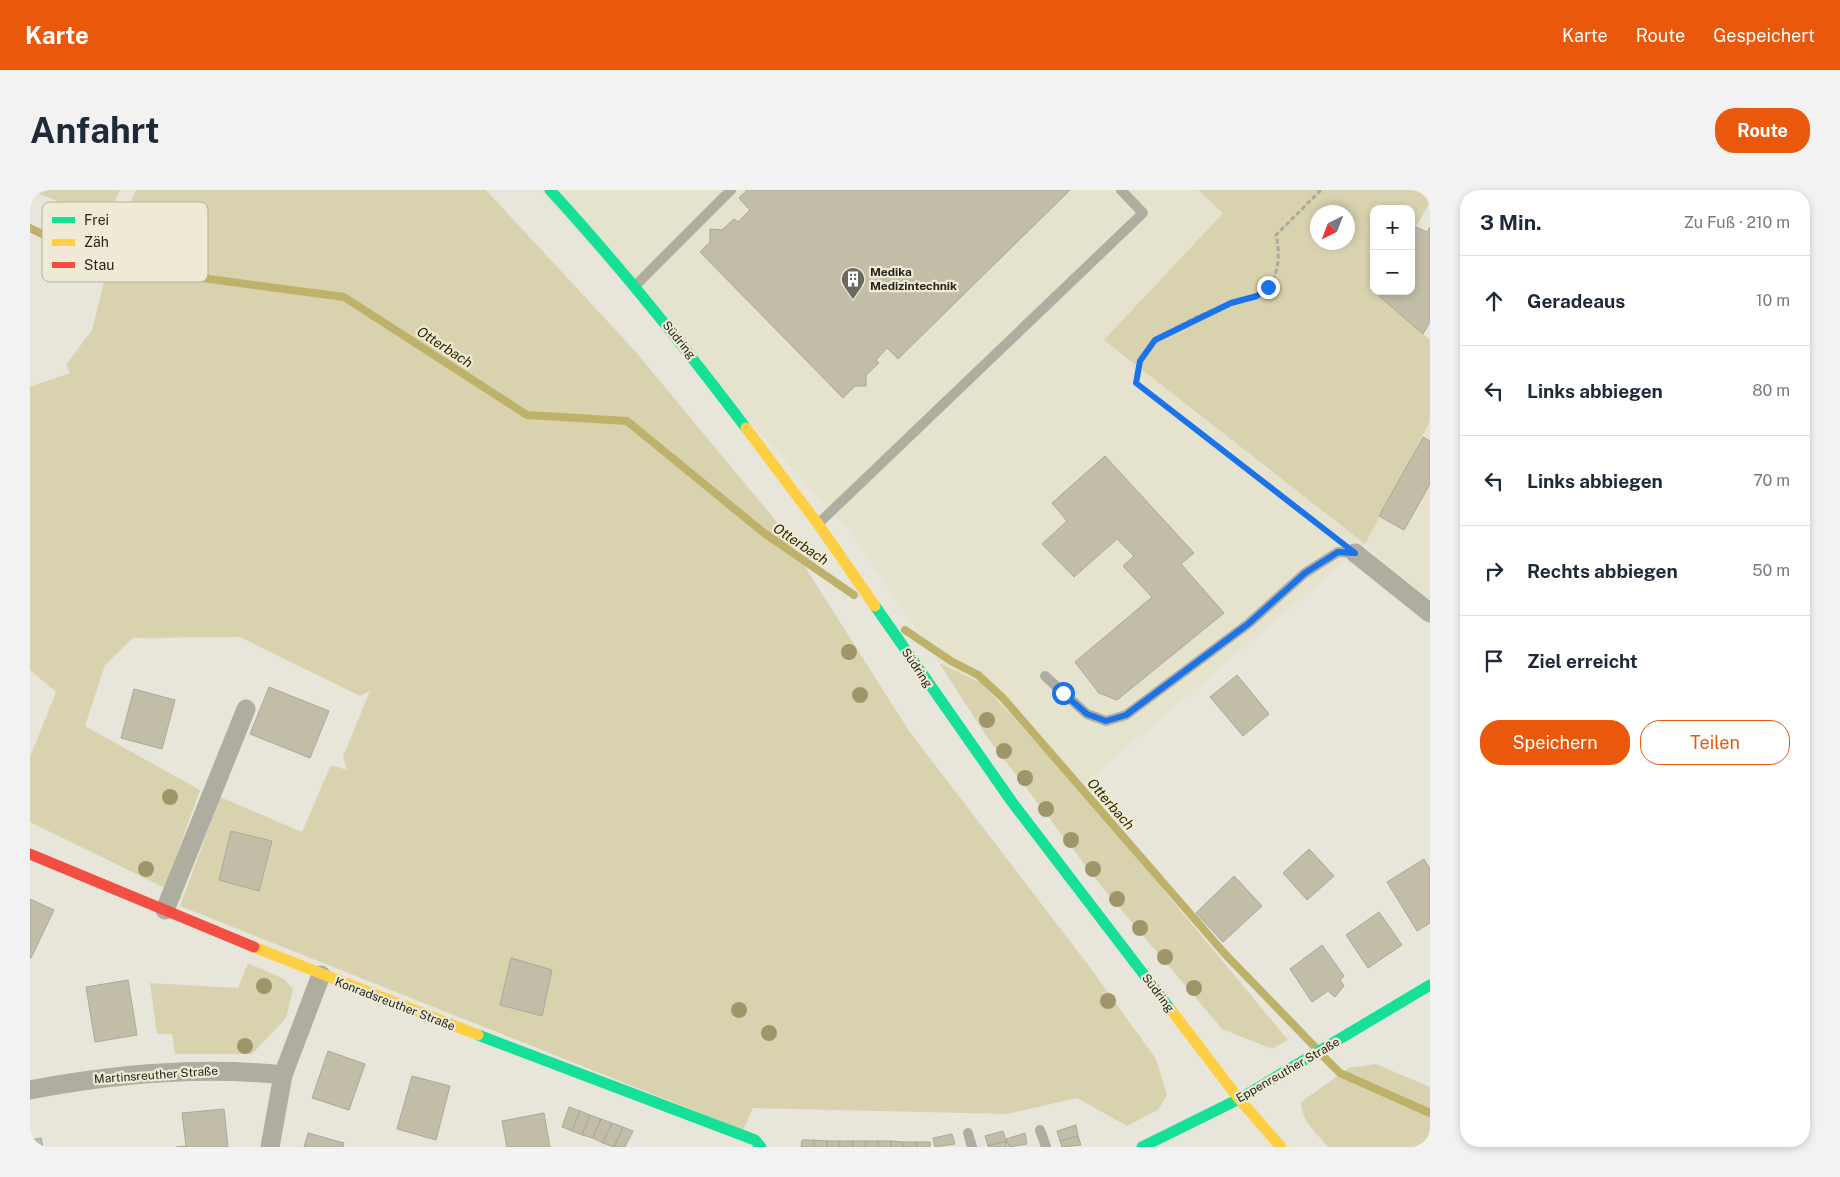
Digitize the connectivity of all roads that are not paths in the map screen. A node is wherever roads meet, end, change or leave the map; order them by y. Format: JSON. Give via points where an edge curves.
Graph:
{"nodes":[{"id":1,"x":550,"y":190,"type":"edge"},
{"id":2,"x":731,"y":190,"type":"edge"},
{"id":3,"x":1120,"y":190,"type":"edge"},
{"id":4,"x":635,"y":286,"type":"junction"},
{"id":5,"x":818,"y":524,"type":"junction"},
{"id":6,"x":1355,"y":553,"type":"joint"},
{"id":7,"x":1430,"y":613,"type":"edge"},
{"id":8,"x":1045,"y":676,"type":"dead end"},
{"id":9,"x":246,"y":709,"type":"dead end"},
{"id":10,"x":30,"y":854,"type":"edge"},
{"id":11,"x":165,"y":910,"type":"junction"},
{"id":12,"x":321,"y":975,"type":"junction"},
{"id":13,"x":1430,"y":985,"type":"edge"},
{"id":14,"x":283,"y":1075,"type":"junction"},
{"id":15,"x":30,"y":1090,"type":"edge"},
{"id":16,"x":1239,"y":1100,"type":"junction"},
{"id":17,"x":1040,"y":1130,"type":"dead end"},
{"id":18,"x":968,"y":1134,"type":"dead end"},
{"id":19,"x":270,"y":1147,"type":"edge"},
{"id":20,"x":761,"y":1147,"type":"edge"},
{"id":21,"x":972,"y":1147,"type":"edge"},
{"id":22,"x":1046,"y":1147,"type":"edge"},
{"id":23,"x":1142,"y":1147,"type":"edge"},
{"id":24,"x":1281,"y":1147,"type":"edge"}],
"edges":[{"from":1,"to":4,"type":"street","name":"Südring"},
{"from":2,"to":4,"type":"lane"},
{"from":3,"to":5,"type":"lane","via":[[1143,213]]},
{"from":4,"to":5,"type":"street","name":"Südring","via":[[692,356]]},
{"from":5,"to":16,"type":"street","name":"Südring","via":[[1012,802]]},
{"from":6,"to":7,"type":"street"},
{"from":6,"to":8,"type":"lane","via":[[1338,552],[1305,573],[1248,624],[1126,715],[1106,721],[1087,714]]},
{"from":9,"to":11,"type":"street"},
{"from":10,"to":11,"type":"street","name":"Konradsreuther Straße"},
{"from":11,"to":12,"type":"street","name":"Konradsreuther Straße"},
{"from":12,"to":14,"type":"street"},
{"from":12,"to":20,"type":"street","name":"Konradsreuther Straße","via":[[756,1140]]},
{"from":13,"to":16,"type":"street","name":"Eppenreuther Straße"},
{"from":14,"to":15,"type":"street","name":"Martinsreuther Straße","via":[[238,1070],[188,1071],[70,1082]]},
{"from":14,"to":19,"type":"street"},
{"from":16,"to":23,"type":"street","name":"Eppenreuther Straße"},
{"from":16,"to":24,"type":"street","name":"Südring"},
{"from":17,"to":22,"type":"lane"},
{"from":18,"to":21,"type":"lane"}]}
